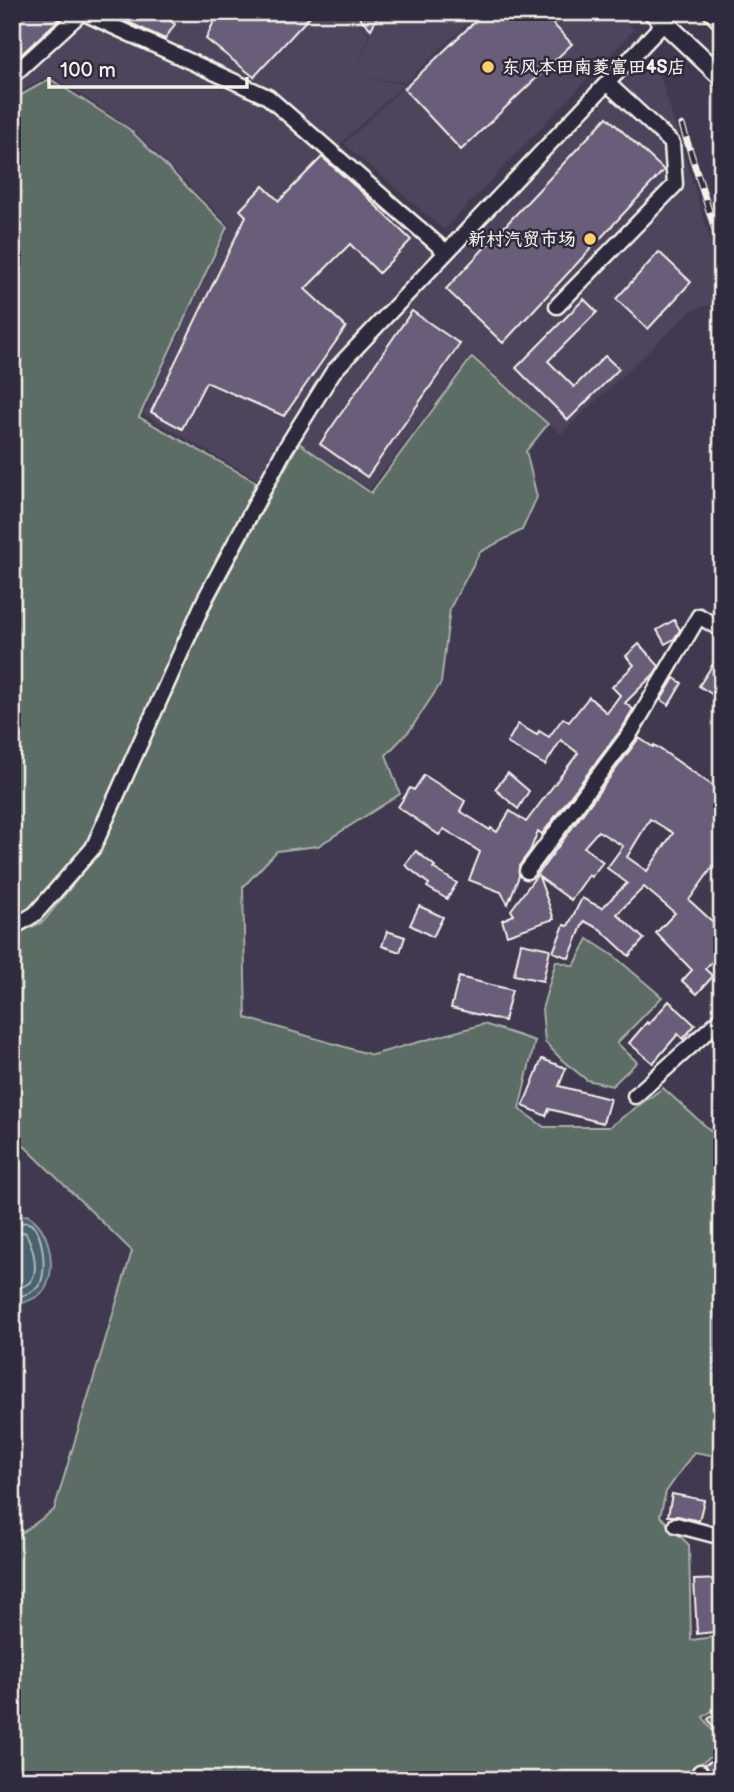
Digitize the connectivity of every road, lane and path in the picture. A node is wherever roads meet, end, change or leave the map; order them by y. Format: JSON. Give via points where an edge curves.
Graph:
{"nodes":[{"id":1,"x":713,"y":12,"type":"edge"},
{"id":2,"x":664,"y":16,"type":"edge"},
{"id":3,"x":722,"y":21,"type":"edge"},
{"id":4,"x":12,"y":76,"type":"edge"},
{"id":5,"x":722,"y":77,"type":"edge"},
{"id":6,"x":607,"y":83,"type":"junction"},
{"id":7,"x":446,"y":252,"type":"junction"},
{"id":8,"x":557,"y":306,"type":"dead end"},
{"id":9,"x":721,"y":638,"type":"edge"},
{"id":10,"x":527,"y":871,"type":"dead end"},
{"id":11,"x":12,"y":928,"type":"edge"},
{"id":12,"x":722,"y":1018,"type":"edge"},
{"id":13,"x":635,"y":1096,"type":"dead end"},
{"id":14,"x":676,"y":1524,"type":"dead end"},
{"id":15,"x":722,"y":1537,"type":"edge"}],
"edges":[{"from":1,"to":3,"type":"main road"},
{"from":2,"to":5,"type":"main road"},
{"from":2,"to":6,"type":"street"},
{"from":4,"to":7,"type":"street","via":[[82,12],[268,97]]},
{"from":6,"to":7,"type":"street"},
{"from":6,"to":8,"type":"street","via":[[672,143],[675,185]]},
{"from":7,"to":11,"type":"street","via":[[333,372],[285,449],[205,599],[93,848],[35,914]]},
{"from":9,"to":10,"type":"street","via":[[699,616],[631,732]]},
{"from":12,"to":13,"type":"street"},
{"from":14,"to":15,"type":"street"}]}
